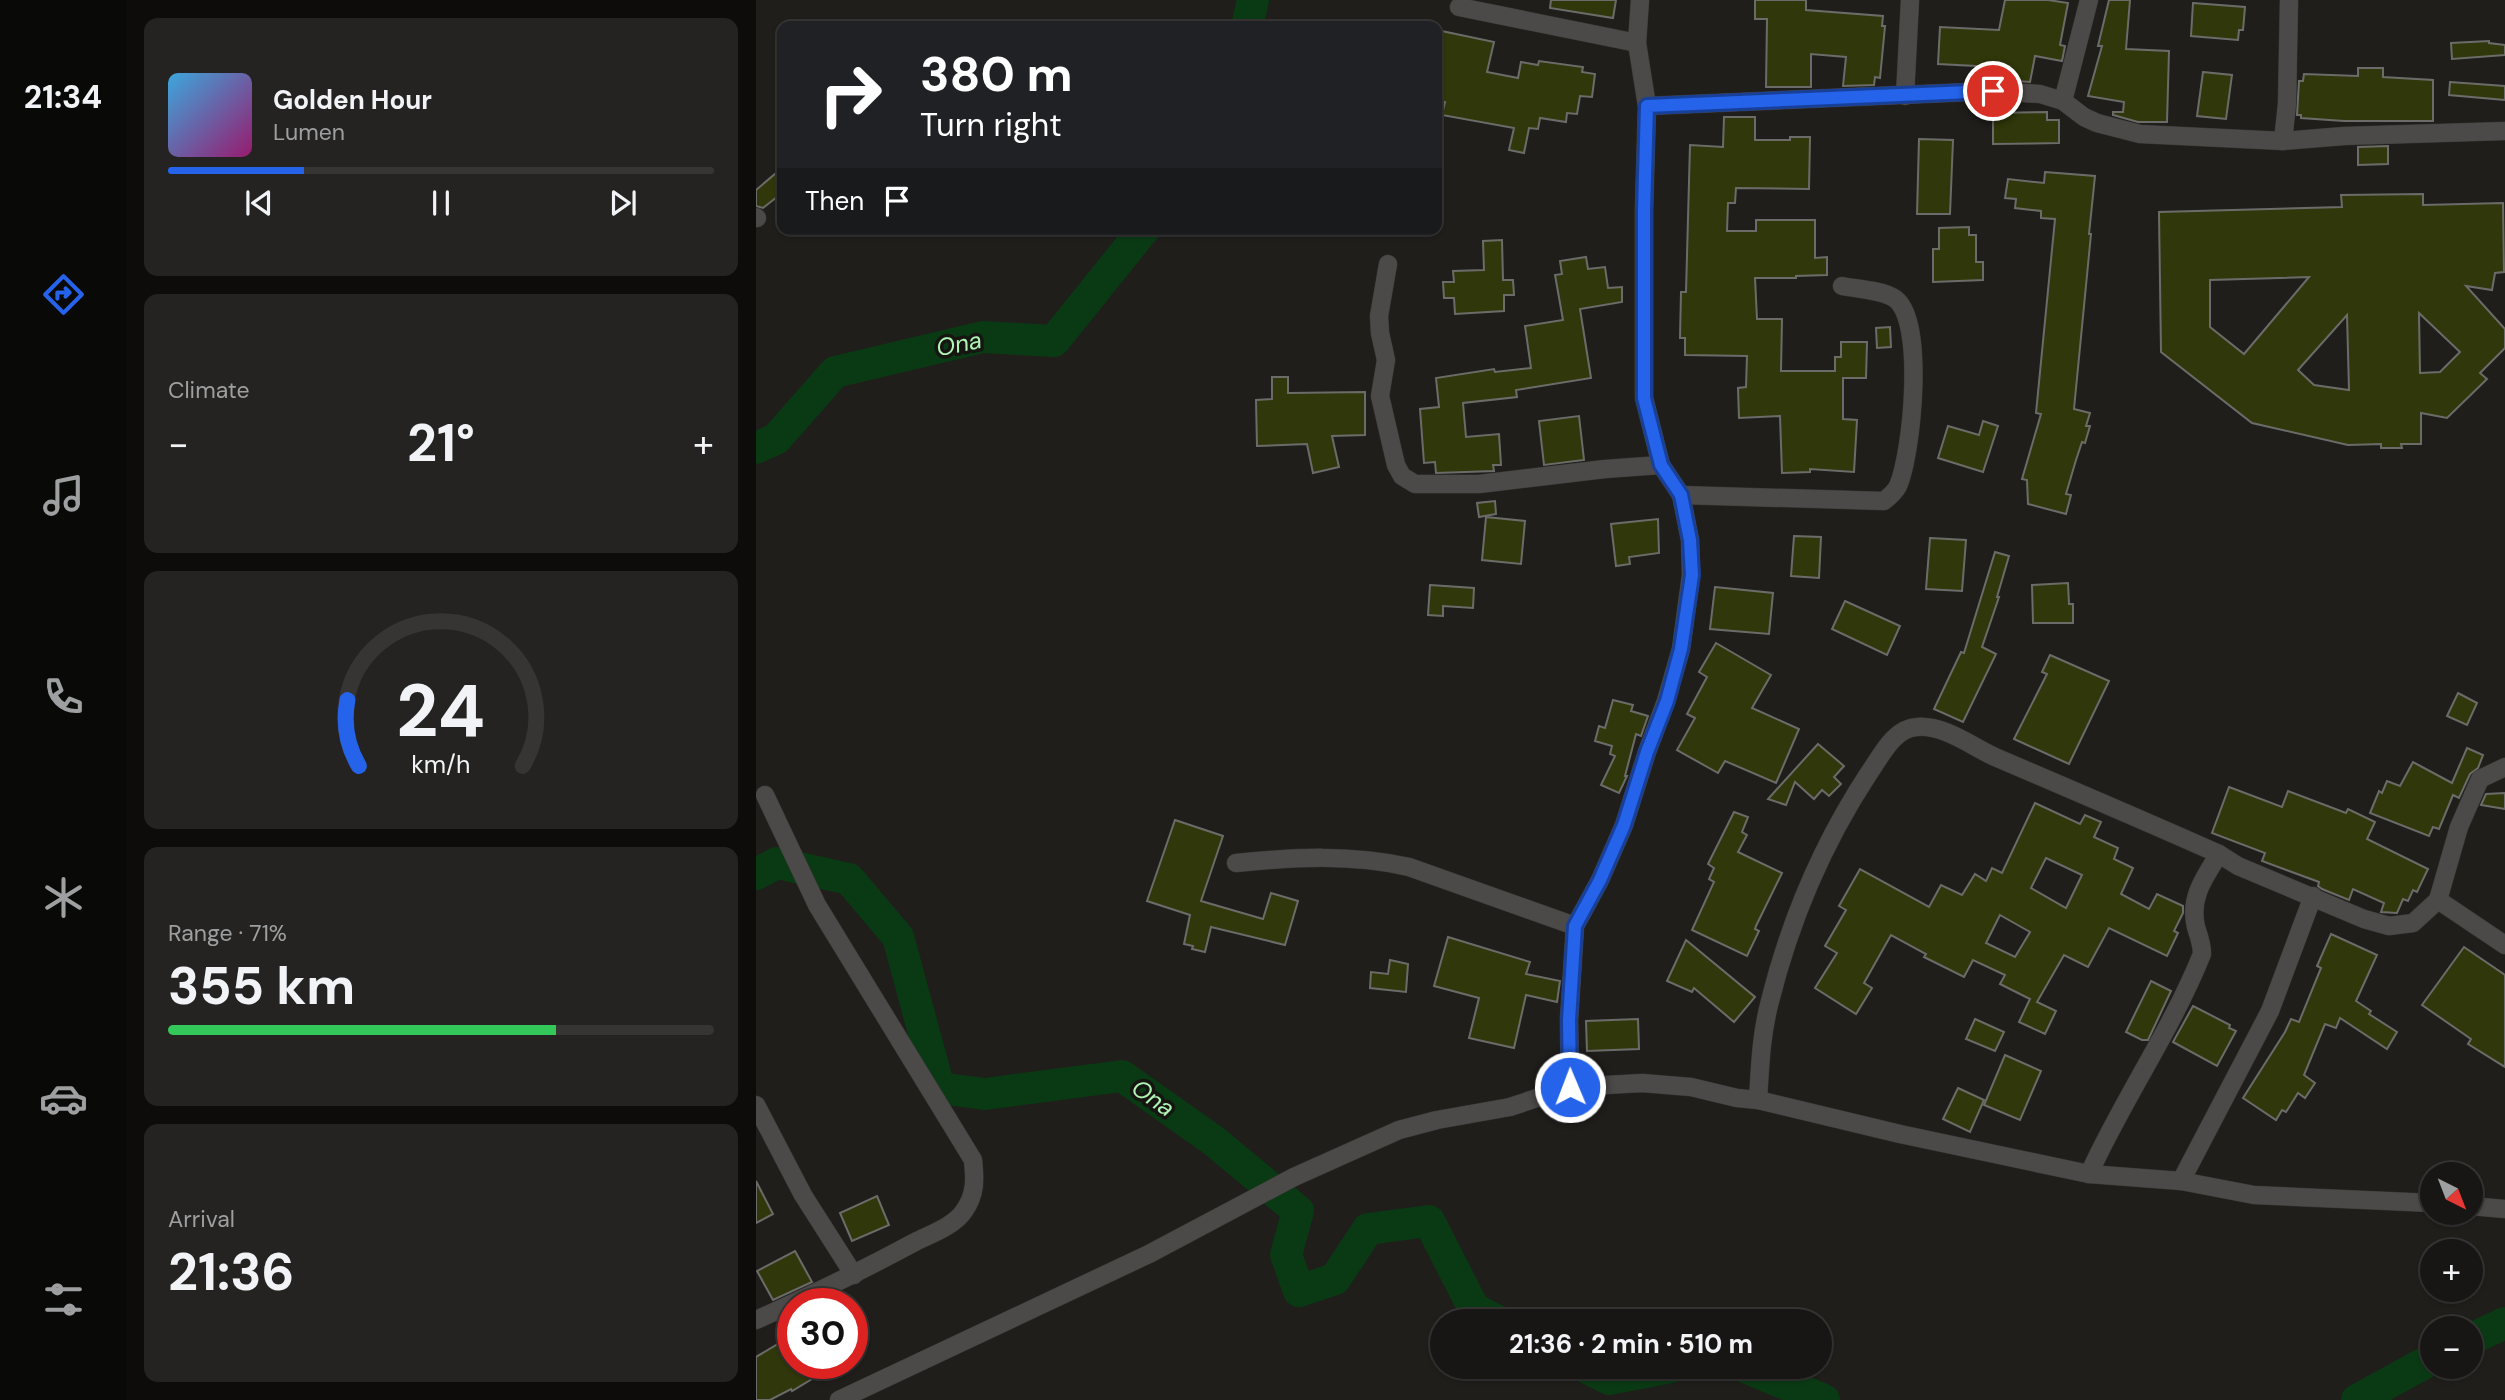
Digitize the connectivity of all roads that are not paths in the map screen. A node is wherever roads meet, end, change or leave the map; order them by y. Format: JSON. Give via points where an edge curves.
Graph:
{"nodes":[{"id":1,"x":1640,"y":0,"type":"edge"},
{"id":2,"x":1910,"y":0,"type":"edge"},
{"id":3,"x":2089,"y":0,"type":"edge"},
{"id":4,"x":2289,"y":0,"type":"edge"},
{"id":5,"x":1459,"y":7,"type":"dead end"},
{"id":6,"x":1637,"y":43,"type":"junction"},
{"id":7,"x":1905,"y":96,"type":"junction"},
{"id":8,"x":2063,"y":102,"type":"junction"},
{"id":9,"x":1647,"y":106,"type":"junction"},
{"id":10,"x":2505,"y":131,"type":"edge"},
{"id":11,"x":2283,"y":141,"type":"junction"},
{"id":12,"x":1388,"y":264,"type":"dead end"},
{"id":13,"x":1842,"y":286,"type":"dead end"},
{"id":14,"x":1661,"y":465,"type":"junction"},
{"id":15,"x":1681,"y":495,"type":"junction"},
{"id":16,"x":2505,"y":767,"type":"edge"},
{"id":17,"x":765,"y":795,"type":"dead end"},
{"id":18,"x":2219,"y":854,"type":"junction"},
{"id":19,"x":1236,"y":863,"type":"dead end"},
{"id":20,"x":2313,"y":896,"type":"junction"},
{"id":21,"x":2438,"y":900,"type":"junction"},
{"id":22,"x":1575,"y":926,"type":"junction"},
{"id":23,"x":2505,"y":945,"type":"edge"},
{"id":24,"x":1570,"y":1087,"type":"junction"},
{"id":25,"x":1758,"y":1100,"type":"junction"},
{"id":26,"x":756,"y":1105,"type":"edge"},
{"id":27,"x":2089,"y":1174,"type":"junction"},
{"id":28,"x":2181,"y":1181,"type":"junction"},
{"id":29,"x":2420,"y":1202,"type":"edge"},
{"id":30,"x":2483,"y":1207,"type":"edge"},
{"id":31,"x":2505,"y":1209,"type":"edge"},
{"id":32,"x":854,"y":1275,"type":"junction"},
{"id":33,"x":756,"y":1320,"type":"edge"},
{"id":34,"x":839,"y":1400,"type":"edge"}],
"edges":[{"from":1,"to":6,"type":"street"},
{"from":2,"to":7,"type":"street"},
{"from":3,"to":8,"type":"street"},
{"from":4,"to":11,"type":"street"},
{"from":5,"to":6,"type":"street"},
{"from":6,"to":9,"type":"street"},
{"from":7,"to":8,"type":"street","via":[[1993,91],[2040,94]]},
{"from":7,"to":9,"type":"street"},
{"from":8,"to":11,"type":"street","via":[[2097,123],[2140,134]]},
{"from":9,"to":14,"type":"street","via":[[1644,398]]},
{"from":10,"to":11,"type":"street"},
{"from":12,"to":14,"type":"street","via":[[1380,316],[1386,360],[1380,396],[1402,477],[1415,484],[1479,484]]},
{"from":13,"to":15,"type":"street","via":[[1895,299],[1907,313],[1912,412],[1906,462],[1897,489],[1884,501]]},
{"from":14,"to":15,"type":"street"},
{"from":15,"to":22,"type":"street","via":[[1692,575],[1681,649],[1624,825]]},
{"from":16,"to":21,"type":"street","via":[[2480,779],[2459,827]]},
{"from":17,"to":32,"type":"street","via":[[817,905],[973,1160],[973,1196],[963,1213]]},
{"from":18,"to":20,"type":"street"},
{"from":18,"to":25,"type":"street","via":[[1940,730],[1915,727],[1891,740],[1850,801],[1816,867],[1769,1005]]},
{"from":18,"to":27,"type":"street","via":[[2194,896],[2202,942],[2197,967]]},
{"from":19,"to":22,"type":"street","via":[[1302,858],[1382,861]]},
{"from":20,"to":21,"type":"street","via":[[2389,926],[2413,923]]},
{"from":20,"to":28,"type":"street","via":[[2270,1011]]},
{"from":21,"to":23,"type":"street"},
{"from":22,"to":24,"type":"street"},
{"from":24,"to":25,"type":"street","via":[[1642,1083]]},
{"from":24,"to":34,"type":"street","via":[[1510,1107],[1399,1130]]},
{"from":25,"to":27,"type":"street"},
{"from":26,"to":32,"type":"street","via":[[803,1195]]},
{"from":27,"to":28,"type":"street"},
{"from":28,"to":29,"type":"street","via":[[2254,1195]]},
{"from":30,"to":31,"type":"street"},
{"from":32,"to":33,"type":"street"}]}
